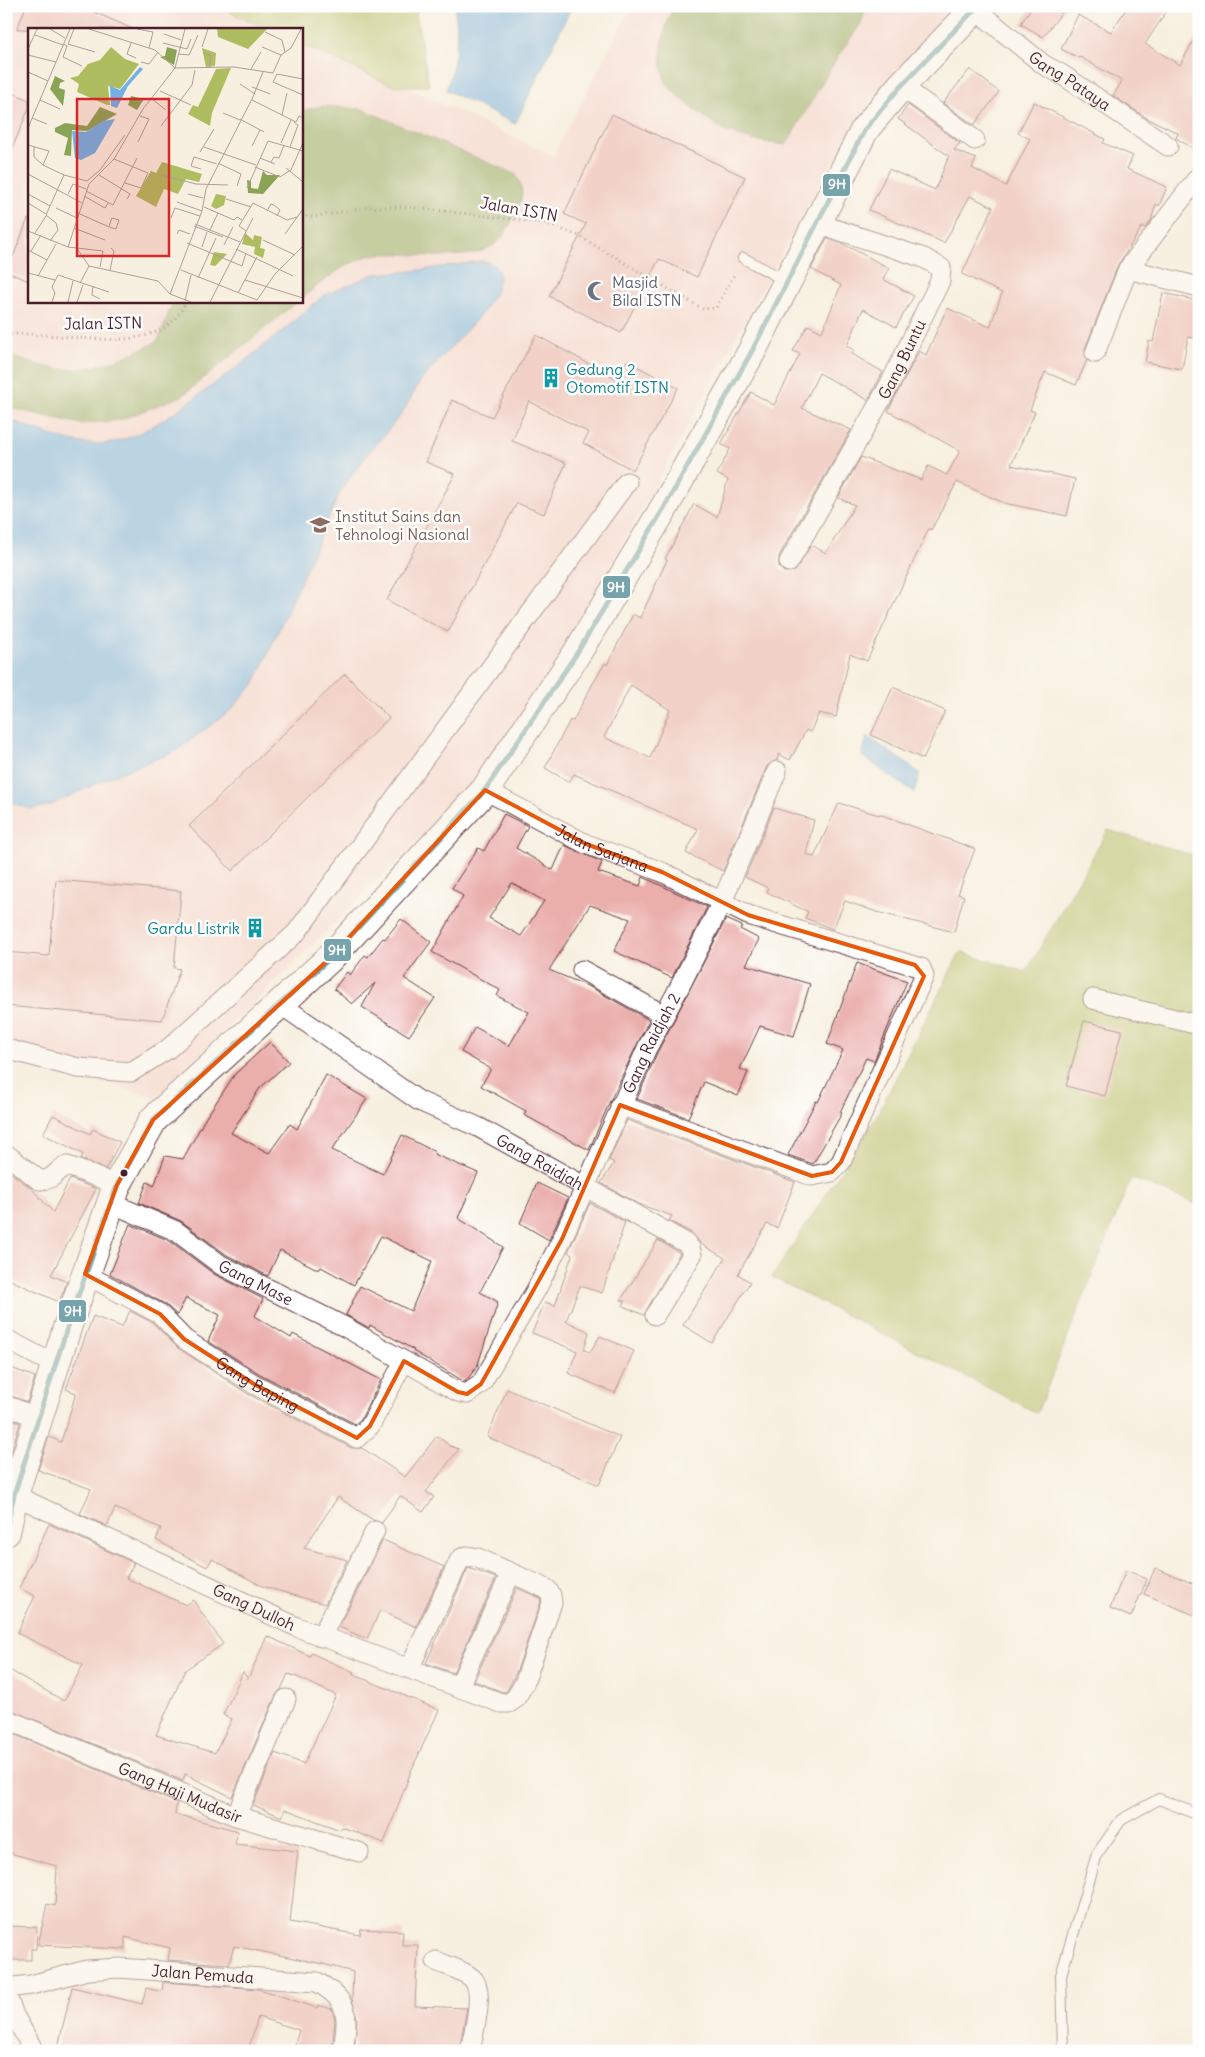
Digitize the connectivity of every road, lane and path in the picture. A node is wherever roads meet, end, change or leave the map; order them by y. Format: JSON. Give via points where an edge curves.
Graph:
{"nodes":[{"id":1,"x":976,"y":8,"type":"edge"},
{"id":2,"x":901,"y":86,"type":"junction"},
{"id":3,"x":975,"y":140,"type":"dead end"},
{"id":4,"x":1168,"y":146,"type":"dead end"},
{"id":5,"x":1199,"y":176,"type":"edge"},
{"id":6,"x":302,"y":216,"type":"edge"},
{"id":7,"x":816,"y":223,"type":"junction"},
{"id":8,"x":743,"y":258,"type":"joint"},
{"id":9,"x":1128,"y":269,"type":"junction"},
{"id":10,"x":787,"y":281,"type":"junction"},
{"id":11,"x":1199,"y":287,"type":"edge"},
{"id":12,"x":185,"y":302,"type":"edge"},
{"id":13,"x":6,"y":335,"type":"edge"},
{"id":14,"x":1095,"y":353,"type":"dead end"},
{"id":15,"x":627,"y":482,"type":"dead end"},
{"id":16,"x":789,"y":562,"type":"dead end"},
{"id":17,"x":777,"y":772,"type":"dead end"},
{"id":18,"x":485,"y":790,"type":"junction"},
{"id":19,"x":722,"y":902,"type":"junction"},
{"id":20,"x":582,"y":970,"type":"dead end"},
{"id":21,"x":1093,"y":999,"type":"dead end"},
{"id":22,"x":280,"y":1004,"type":"junction"},
{"id":23,"x":664,"y":1015,"type":"junction"},
{"id":24,"x":1199,"y":1025,"type":"edge"},
{"id":25,"x":6,"y":1049,"type":"edge"},
{"id":26,"x":620,"y":1106,"type":"junction"},
{"id":27,"x":6,"y":1154,"type":"edge"},
{"id":28,"x":585,"y":1186,"type":"junction"},
{"id":29,"x":114,"y":1194,"type":"junction"},
{"id":30,"x":85,"y":1274,"type":"junction"},
{"id":31,"x":654,"y":1315,"type":"dead end"},
{"id":32,"x":6,"y":1339,"type":"edge"},
{"id":33,"x":404,"y":1361,"type":"junction"},
{"id":34,"x":55,"y":1365,"type":"junction"},
{"id":35,"x":6,"y":1405,"type":"edge"},
{"id":36,"x":38,"y":1418,"type":"junction"},
{"id":37,"x":14,"y":1495,"type":"junction"},
{"id":38,"x":375,"y":1531,"type":"dead end"},
{"id":39,"x":6,"y":1532,"type":"edge"},
{"id":40,"x":511,"y":1573,"type":"junction"},
{"id":41,"x":321,"y":1637,"type":"junction"},
{"id":42,"x":409,"y":1670,"type":"junction"},
{"id":43,"x":458,"y":1688,"type":"junction"},
{"id":44,"x":286,"y":1698,"type":"dead end"},
{"id":45,"x":6,"y":1719,"type":"edge"},
{"id":46,"x":1199,"y":1815,"type":"edge"},
{"id":47,"x":236,"y":1816,"type":"junction"},
{"id":48,"x":359,"y":1852,"type":"dead end"},
{"id":49,"x":436,"y":1961,"type":"dead end"},
{"id":50,"x":6,"y":1988,"type":"edge"},
{"id":51,"x":6,"y":1994,"type":"edge"},
{"id":52,"x":34,"y":2051,"type":"edge"},
{"id":53,"x":343,"y":2051,"type":"edge"},
{"id":54,"x":470,"y":2051,"type":"edge"},
{"id":55,"x":1063,"y":2051,"type":"edge"}],
"edges":[{"from":1,"to":2,"type":"street"},
{"from":1,"to":4,"type":"street","name":"Gang Pataya","via":[[1044,65]]},
{"from":2,"to":3,"type":"street"},
{"from":2,"to":7,"type":"street","via":[[866,129]]},
{"from":5,"to":9,"type":"street"},
{"from":6,"to":8,"type":"path","name":"Jalan ISTN","via":[[369,207],[409,207],[544,224],[577,235],[708,310],[716,308]]},
{"from":7,"to":10,"type":"street"},
{"from":7,"to":16,"type":"street","name":"Gang Buntu","via":[[924,258],[941,268],[940,281],[891,382]]},
{"from":8,"to":10,"type":"lane"},
{"from":9,"to":11,"type":"street"},
{"from":9,"to":14,"type":"street"},
{"from":10,"to":18,"type":"street","via":[[752,351],[633,560],[577,653]]},
{"from":12,"to":13,"type":"path","name":"Jalan ISTN","via":[[167,326],[146,338]]},
{"from":15,"to":25,"type":"street","via":[[296,933],[233,993],[168,1049],[131,1072],[78,1068]]},
{"from":17,"to":19,"type":"street","name":"Gang Raidjah 2"},
{"from":18,"to":19,"type":"street","name":"Jalan Sarjana","via":[[586,844],[662,872]]},
{"from":18,"to":22,"type":"street","via":[[328,960]]},
{"from":19,"to":23,"type":"street","name":"Gang Raidjah 2"},
{"from":19,"to":26,"type":"street","name":"Jalan Sarjana","via":[[748,915],[921,968],[924,976],[841,1162],[832,1172],[812,1176]]},
{"from":20,"to":23,"type":"street"},
{"from":21,"to":24,"type":"street"},
{"from":22,"to":28,"type":"street","name":"Gang Raidjah","via":[[419,1101],[478,1127]]},
{"from":22,"to":29,"type":"street","via":[[153,1120]]},
{"from":23,"to":26,"type":"street","name":"Gang Raidjah 2"},
{"from":26,"to":28,"type":"street","name":"Gang Raidjah 2"},
{"from":27,"to":29,"type":"street","name":"Gang Mase","via":[[39,1180],[52,1178],[63,1166],[68,1166]]},
{"from":28,"to":31,"type":"street","via":[[690,1248],[692,1255]]},
{"from":28,"to":33,"type":"street","name":"Gang Raidjah","via":[[536,1290],[481,1384],[467,1394],[458,1392]]},
{"from":29,"to":30,"type":"street"},
{"from":29,"to":33,"type":"street","name":"Gang Mase","via":[[176,1231],[221,1264]]},
{"from":30,"to":33,"type":"street","name":"Gang Baping","via":[[160,1314],[184,1339],[254,1384],[357,1438],[370,1426]]},
{"from":30,"to":34,"type":"street"},
{"from":32,"to":34,"type":"street"},
{"from":34,"to":36,"type":"street"},
{"from":35,"to":36,"type":"street"},
{"from":36,"to":37,"type":"street"},
{"from":37,"to":39,"type":"street"},
{"from":37,"to":41,"type":"street","name":"Gang Dulloh"},
{"from":38,"to":41,"type":"street"},
{"from":40,"to":42,"type":"street","via":[[478,1558],[468,1556],[460,1559]]},
{"from":40,"to":43,"type":"street"},
{"from":40,"to":43,"type":"street","name":"Gang Dulloh","via":[[547,1589],[551,1594],[552,1603],[524,1684],[514,1699],[501,1703]]},
{"from":41,"to":42,"type":"street","name":"Gang Dulloh"},
{"from":42,"to":43,"type":"street","name":"Gang Dulloh"},
{"from":44,"to":47,"type":"street"},
{"from":45,"to":47,"type":"street","name":"Gang Haji Mudasir"},
{"from":46,"to":55,"type":"lane","via":[[1159,1799],[1122,1820],[1097,1854],[1061,1975]]},
{"from":47,"to":48,"type":"street","name":"Gang Haji Mudasir"},
{"from":49,"to":54,"type":"street","via":[[473,1978],[479,1991]]},
{"from":50,"to":53,"type":"street","name":"Jalan Pemuda","via":[[87,1970],[119,1968],[317,1982],[335,1992],[348,2018]]},
{"from":51,"to":52,"type":"street"}]}
